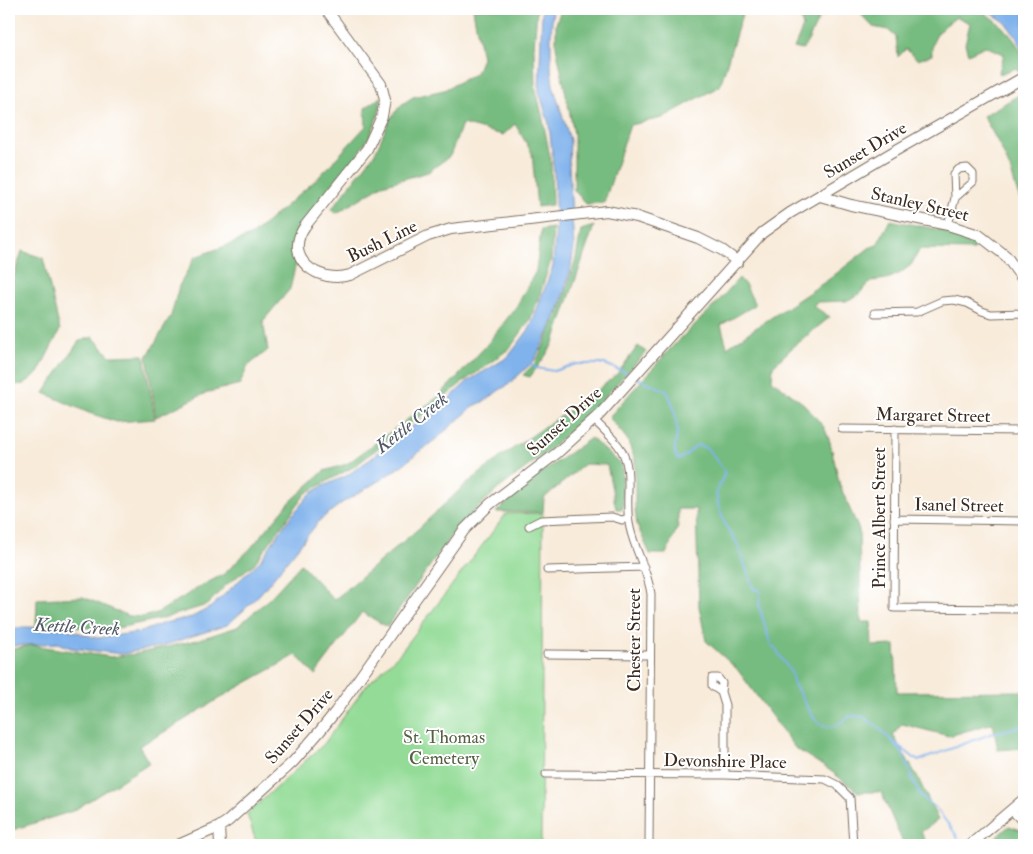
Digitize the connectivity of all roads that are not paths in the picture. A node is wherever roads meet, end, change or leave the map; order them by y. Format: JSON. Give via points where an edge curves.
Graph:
{"nodes":[{"id":1,"x":326,"y":9,"type":"edge"},
{"id":2,"x":1023,"y":78,"type":"edge"},
{"id":3,"x":820,"y":196,"type":"junction"},
{"id":4,"x":955,"y":198,"type":"dead end"},
{"id":5,"x":948,"y":225,"type":"junction"},
{"id":6,"x":738,"y":262,"type":"junction"},
{"id":7,"x":1024,"y":281,"type":"edge"},
{"id":8,"x":875,"y":313,"type":"dead end"},
{"id":9,"x":1024,"y":313,"type":"edge"},
{"id":10,"x":594,"y":420,"type":"junction"},
{"id":11,"x":842,"y":429,"type":"dead end"},
{"id":12,"x":895,"y":430,"type":"junction"},
{"id":13,"x":1024,"y":431,"type":"edge"},
{"id":14,"x":628,"y":518,"type":"junction"},
{"id":15,"x":894,"y":519,"type":"junction"},
{"id":16,"x":1024,"y":521,"type":"edge"},
{"id":17,"x":529,"y":526,"type":"dead end"},
{"id":18,"x":644,"y":567,"type":"junction"},
{"id":19,"x":547,"y":570,"type":"dead end"},
{"id":20,"x":1024,"y":609,"type":"edge"},
{"id":21,"x":547,"y":654,"type":"dead end"},
{"id":22,"x":650,"y":655,"type":"junction"},
{"id":23,"x":721,"y":692,"type":"dead end"},
{"id":24,"x":546,"y":774,"type":"dead end"},
{"id":25,"x":649,"y":774,"type":"junction"},
{"id":26,"x":725,"y":775,"type":"junction"},
{"id":27,"x":1024,"y":799,"type":"edge"},
{"id":28,"x":1012,"y":810,"type":"junction"},
{"id":29,"x":1024,"y":824,"type":"edge"},
{"id":30,"x":220,"y":827,"type":"junction"},
{"id":31,"x":178,"y":845,"type":"edge"},
{"id":32,"x":220,"y":845,"type":"edge"},
{"id":33,"x":649,"y":845,"type":"edge"},
{"id":34,"x":853,"y":845,"type":"edge"},
{"id":35,"x":970,"y":845,"type":"edge"}],
"edges":[{"from":1,"to":6,"type":"main road","name":"Bush Line","via":[[381,84],[385,100],[382,116],[367,149],[302,231],[300,256],[306,266],[320,275],[340,278],[451,229],[607,211],[637,217],[707,242]]},
{"from":2,"to":3,"type":"main road","name":"Sunset Drive"},
{"from":3,"to":5,"type":"main road","name":"Stanley Street"},
{"from":3,"to":6,"type":"main road","name":"Sunset Drive","via":[[770,227]]},
{"from":4,"to":5,"type":"street"},
{"from":5,"to":7,"type":"main road","name":"Stanley Street","via":[[979,235],[997,247]]},
{"from":6,"to":10,"type":"main road","name":"Sunset Drive"},
{"from":8,"to":9,"type":"street","via":[[917,312],[942,301],[954,300],[991,314]]},
{"from":10,"to":14,"type":"street","name":"Chester Street","via":[[619,446],[624,456],[628,473]]},
{"from":10,"to":30,"type":"main road","name":"Sunset Drive","via":[[490,504],[464,530],[310,743]]},
{"from":11,"to":12,"type":"street","name":"Margaret Street"},
{"from":12,"to":13,"type":"street","name":"Margaret Street"},
{"from":12,"to":15,"type":"street","name":"Prince Albert Street"},
{"from":14,"to":17,"type":"street","via":[[541,520]]},
{"from":14,"to":18,"type":"street","name":"Chester Street"},
{"from":15,"to":16,"type":"street","name":"Isanel Street"},
{"from":15,"to":20,"type":"street","name":"Prince Albert Street","via":[[894,608]]},
{"from":18,"to":19,"type":"street"},
{"from":18,"to":22,"type":"street","name":"Chester Street","via":[[651,594]]},
{"from":21,"to":22,"type":"street"},
{"from":22,"to":25,"type":"street","name":"Chester Street"},
{"from":23,"to":26,"type":"street","via":[[725,705]]},
{"from":24,"to":25,"type":"street","name":"Devonshire Place"},
{"from":25,"to":26,"type":"street","name":"Devonshire Place"},
{"from":25,"to":33,"type":"street","name":"Chester Street"},
{"from":26,"to":34,"type":"street","name":"Devonshire Place","via":[[814,777],[832,781],[850,798]]},
{"from":27,"to":28,"type":"main road"},
{"from":28,"to":29,"type":"street"},
{"from":28,"to":35,"type":"main road"},
{"from":30,"to":31,"type":"main road","name":"Sunset Drive"},
{"from":30,"to":32,"type":"main road"}]}
